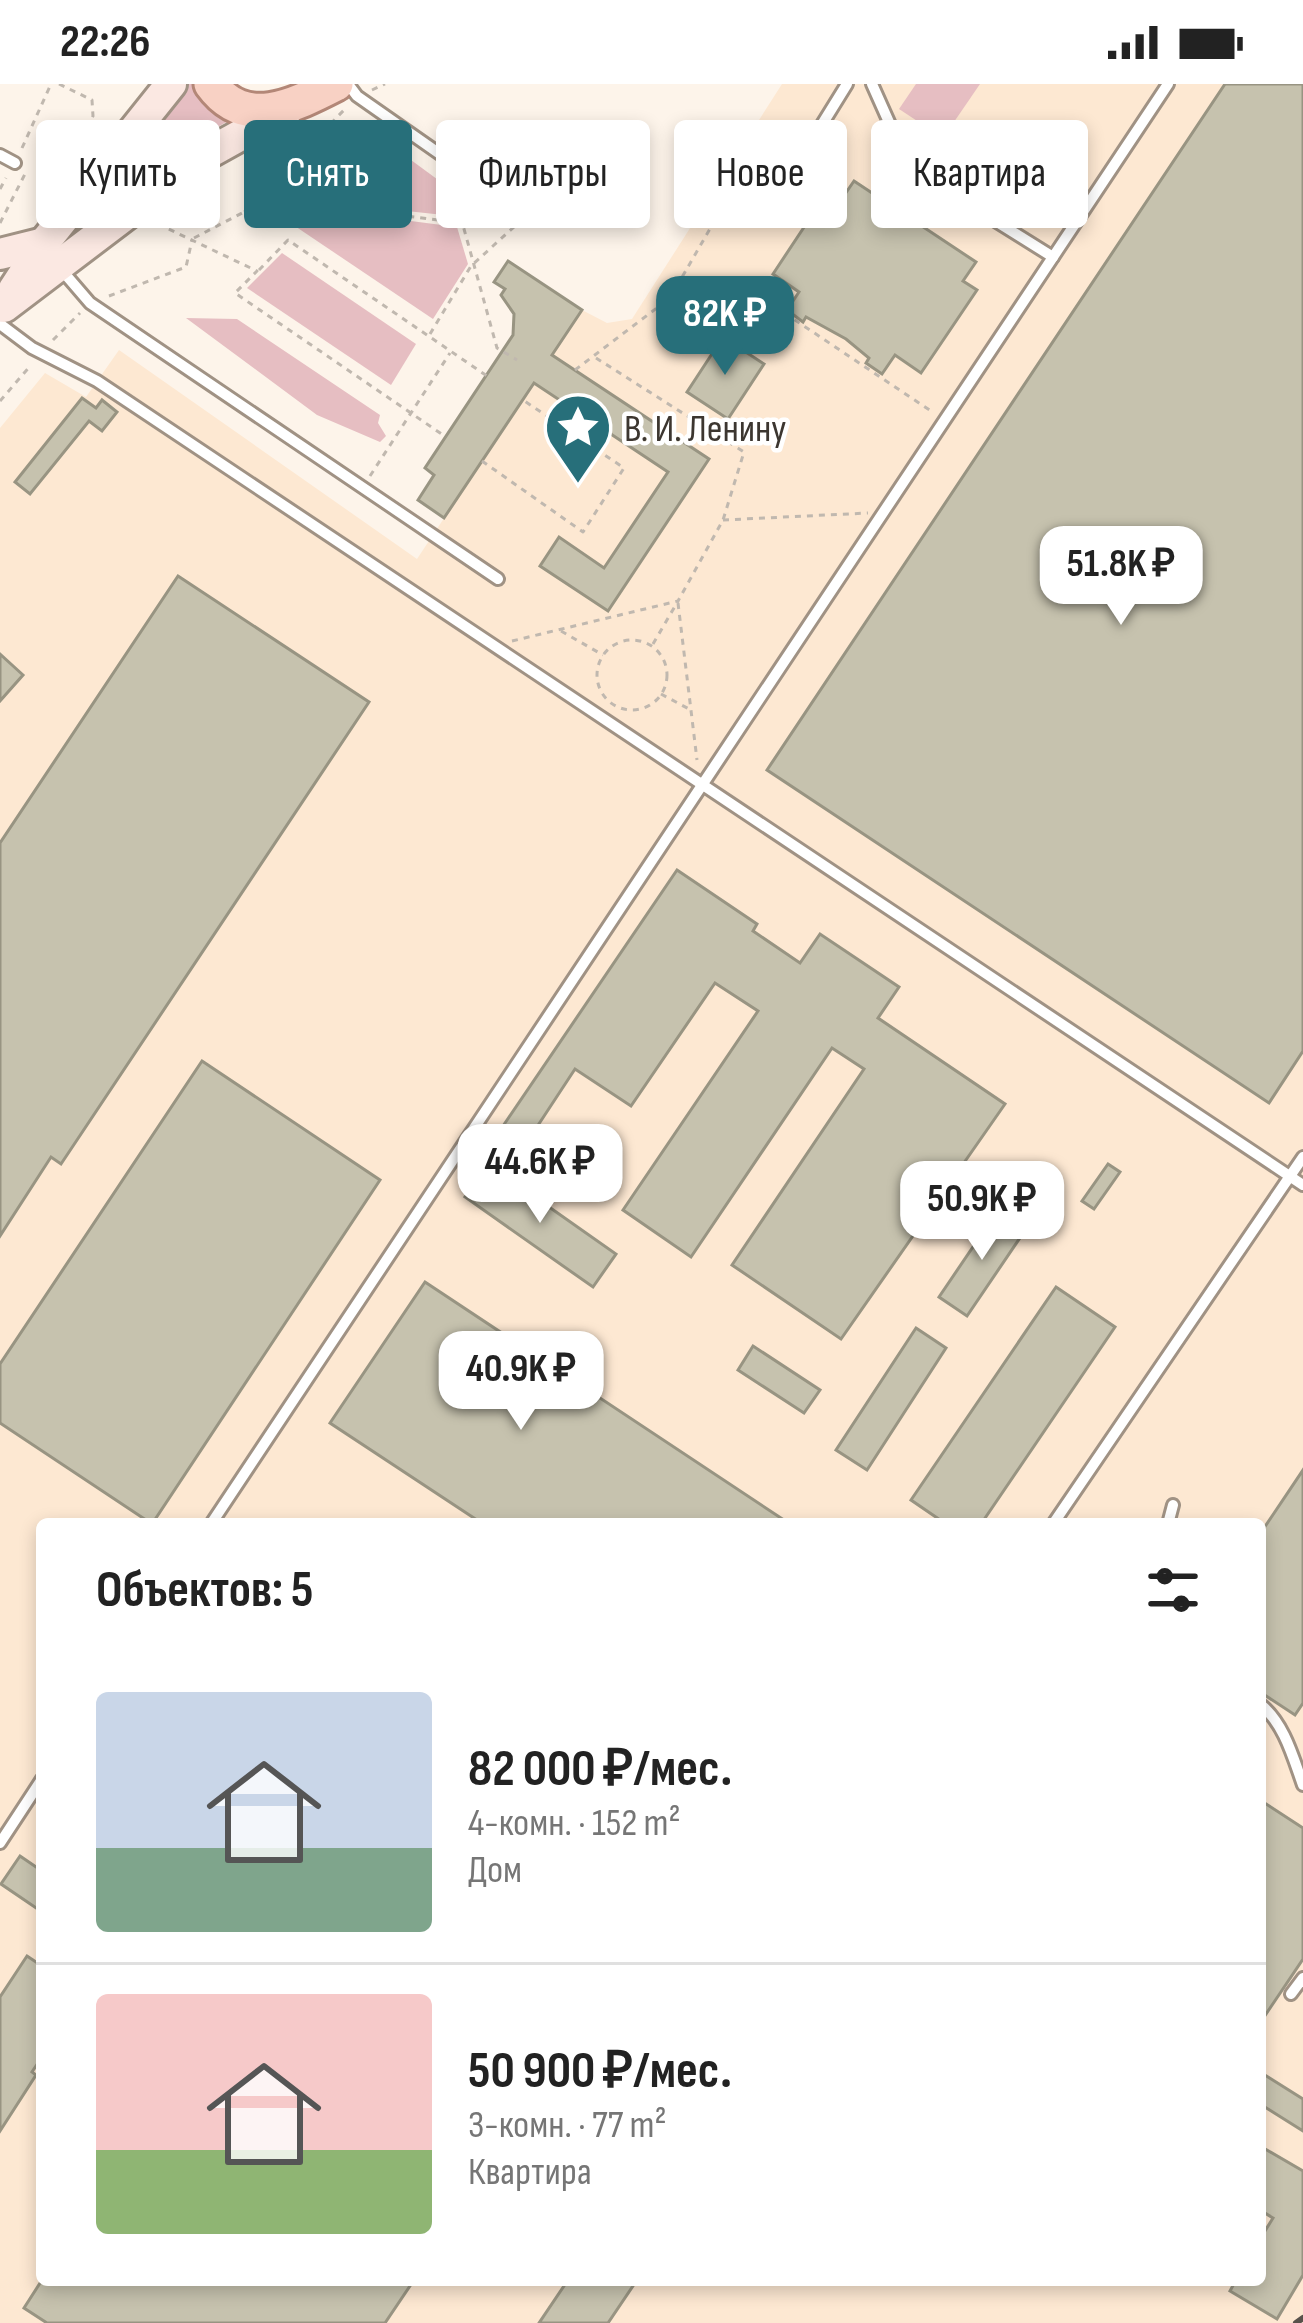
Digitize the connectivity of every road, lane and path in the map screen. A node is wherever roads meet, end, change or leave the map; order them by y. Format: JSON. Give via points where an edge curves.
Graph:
{"nodes":[{"id":1,"x":51,"y":84,"type":"edge"},
{"id":2,"x":59,"y":84,"type":"edge"},
{"id":3,"x":171,"y":84,"type":"edge"},
{"id":4,"x":211,"y":84,"type":"edge"},
{"id":5,"x":348,"y":84,"type":"edge"},
{"id":6,"x":847,"y":84,"type":"edge"},
{"id":7,"x":872,"y":84,"type":"edge"},
{"id":8,"x":1168,"y":84,"type":"edge"},
{"id":9,"x":346,"y":90,"type":"edge"},
{"id":10,"x":288,"y":109,"type":"junction"},
{"id":11,"x":91,"y":120,"type":"edge"},
{"id":12,"x":321,"y":120,"type":"edge"},
{"id":13,"x":825,"y":120,"type":"edge"},
{"id":14,"x":436,"y":152,"type":"edge"},
{"id":15,"x":0,"y":155,"type":"edge"},
{"id":16,"x":15,"y":163,"type":"junction"},
{"id":17,"x":26,"y":173,"type":"dead end"},
{"id":18,"x":0,"y":188,"type":"edge"},
{"id":19,"x":244,"y":212,"type":"edge"},
{"id":20,"x":0,"y":223,"type":"edge"},
{"id":21,"x":168,"y":228,"type":"edge"},
{"id":22,"x":462,"y":228,"type":"edge"},
{"id":23,"x":512,"y":228,"type":"edge"},
{"id":24,"x":711,"y":228,"type":"edge"},
{"id":25,"x":192,"y":238,"type":"junction"},
{"id":26,"x":1053,"y":257,"type":"junction"},
{"id":27,"x":25,"y":260,"type":"edge"},
{"id":28,"x":471,"y":266,"type":"junction"},
{"id":29,"x":257,"y":272,"type":"junction"},
{"id":30,"x":670,"y":298,"type":"junction"},
{"id":31,"x":1,"y":314,"type":"edge"},
{"id":32,"x":430,"y":334,"type":"junction"},
{"id":33,"x":451,"y":352,"type":"junction"},
{"id":34,"x":596,"y":358,"type":"junction"},
{"id":35,"x":518,"y":360,"type":"dead end"},
{"id":36,"x":575,"y":370,"type":"dead end"},
{"id":37,"x":487,"y":376,"type":"dead end"},
{"id":38,"x":523,"y":400,"type":"dead end"},
{"id":39,"x":412,"y":413,"type":"junction"},
{"id":40,"x":944,"y":419,"type":"junction"},
{"id":41,"x":446,"y":437,"type":"dead end"},
{"id":42,"x":482,"y":461,"type":"dead end"},
{"id":43,"x":362,"y":487,"type":"junction"},
{"id":44,"x":882,"y":512,"type":"junction"},
{"id":45,"x":723,"y":520,"type":"junction"},
{"id":46,"x":498,"y":579,"type":"dead end"},
{"id":47,"x":678,"y":602,"type":"junction"},
{"id":48,"x":559,"y":630,"type":"junction"},
{"id":49,"x":493,"y":645,"type":"junction"},
{"id":50,"x":652,"y":646,"type":"junction"},
{"id":51,"x":603,"y":655,"type":"junction"},
{"id":52,"x":661,"y":694,"type":"junction"},
{"id":53,"x":691,"y":710,"type":"junction"},
{"id":54,"x":700,"y":784,"type":"junction"},
{"id":55,"x":1303,"y":1157,"type":"edge"},
{"id":56,"x":1290,"y":1177,"type":"junction"},
{"id":57,"x":1303,"y":1185,"type":"edge"},
{"id":58,"x":1173,"y":1505,"type":"dead end"},
{"id":59,"x":215,"y":1518,"type":"edge"},
{"id":60,"x":1057,"y":1518,"type":"edge"},
{"id":61,"x":1170,"y":1518,"type":"edge"},
{"id":62,"x":1266,"y":1708,"type":"edge"},
{"id":63,"x":1303,"y":1738,"type":"edge"},
{"id":64,"x":1288,"y":1744,"type":"junction"},
{"id":65,"x":1303,"y":1785,"type":"edge"},
{"id":66,"x":36,"y":1788,"type":"edge"},
{"id":67,"x":0,"y":1843,"type":"edge"},
{"id":68,"x":1303,"y":1978,"type":"edge"},
{"id":69,"x":1292,"y":1994,"type":"dead end"}],
"edges":[{"from":1,"to":16,"type":"path"},
{"from":2,"to":11,"type":"path","via":[[92,100]]},
{"from":3,"to":27,"type":"main road"},
{"from":4,"to":10,"type":"main road","via":[[235,106]]},
{"from":5,"to":9,"type":"lane"},
{"from":6,"to":13,"type":"lane"},
{"from":7,"to":26,"type":"lane","via":[[909,167]]},
{"from":8,"to":26,"type":"lane"},
{"from":9,"to":10,"type":"main road"},
{"from":9,"to":12,"type":"path"},
{"from":9,"to":14,"type":"lane"},
{"from":10,"to":27,"type":"main road"},
{"from":15,"to":16,"type":"lane"},
{"from":16,"to":18,"type":"path"},
{"from":17,"to":20,"type":"path"},
{"from":19,"to":25,"type":"path"},
{"from":21,"to":25,"type":"path"},
{"from":22,"to":28,"type":"path"},
{"from":23,"to":28,"type":"path"},
{"from":24,"to":30,"type":"path"},
{"from":25,"to":29,"type":"path"},
{"from":26,"to":40,"type":"lane"},
{"from":27,"to":31,"type":"main road"},
{"from":27,"to":43,"type":"lane"},
{"from":28,"to":32,"type":"path"},
{"from":28,"to":35,"type":"path","via":[[496,348]]},
{"from":29,"to":32,"type":"path","via":[[288,240]]},
{"from":29,"to":39,"type":"path","via":[[235,293]]},
{"from":30,"to":34,"type":"path"},
{"from":30,"to":40,"type":"path","via":[[750,290]]},
{"from":31,"to":49,"type":"lane","via":[[32,348],[97,381]]},
{"from":32,"to":33,"type":"path"},
{"from":33,"to":37,"type":"path"},
{"from":33,"to":39,"type":"path"},
{"from":34,"to":36,"type":"path"},
{"from":34,"to":45,"type":"path","via":[[743,452]]},
{"from":38,"to":42,"type":"path","via":[[623,468],[584,532]]},
{"from":39,"to":41,"type":"path"},
{"from":39,"to":43,"type":"path"},
{"from":40,"to":44,"type":"lane"},
{"from":43,"to":46,"type":"lane"},
{"from":44,"to":45,"type":"path"},
{"from":44,"to":54,"type":"lane"},
{"from":45,"to":47,"type":"path"},
{"from":47,"to":48,"type":"path"},
{"from":47,"to":50,"type":"path"},
{"from":47,"to":53,"type":"path"},
{"from":48,"to":49,"type":"path"},
{"from":48,"to":51,"type":"path"},
{"from":49,"to":54,"type":"lane"},
{"from":50,"to":51,"type":"path","via":[[620,642]]},
{"from":50,"to":52,"type":"path","via":[[667,674]]},
{"from":51,"to":52,"type":"path","via":[[598,682],[614,704],[639,709]]},
{"from":52,"to":53,"type":"path"},
{"from":53,"to":54,"type":"path"},
{"from":54,"to":56,"type":"lane"},
{"from":54,"to":59,"type":"lane"},
{"from":55,"to":56,"type":"lane"},
{"from":56,"to":57,"type":"lane"},
{"from":56,"to":60,"type":"lane"},
{"from":58,"to":61,"type":"lane"},
{"from":62,"to":64,"type":"lane"},
{"from":63,"to":64,"type":"lane"},
{"from":64,"to":65,"type":"lane"},
{"from":66,"to":67,"type":"lane"},
{"from":68,"to":69,"type":"lane"}]}
